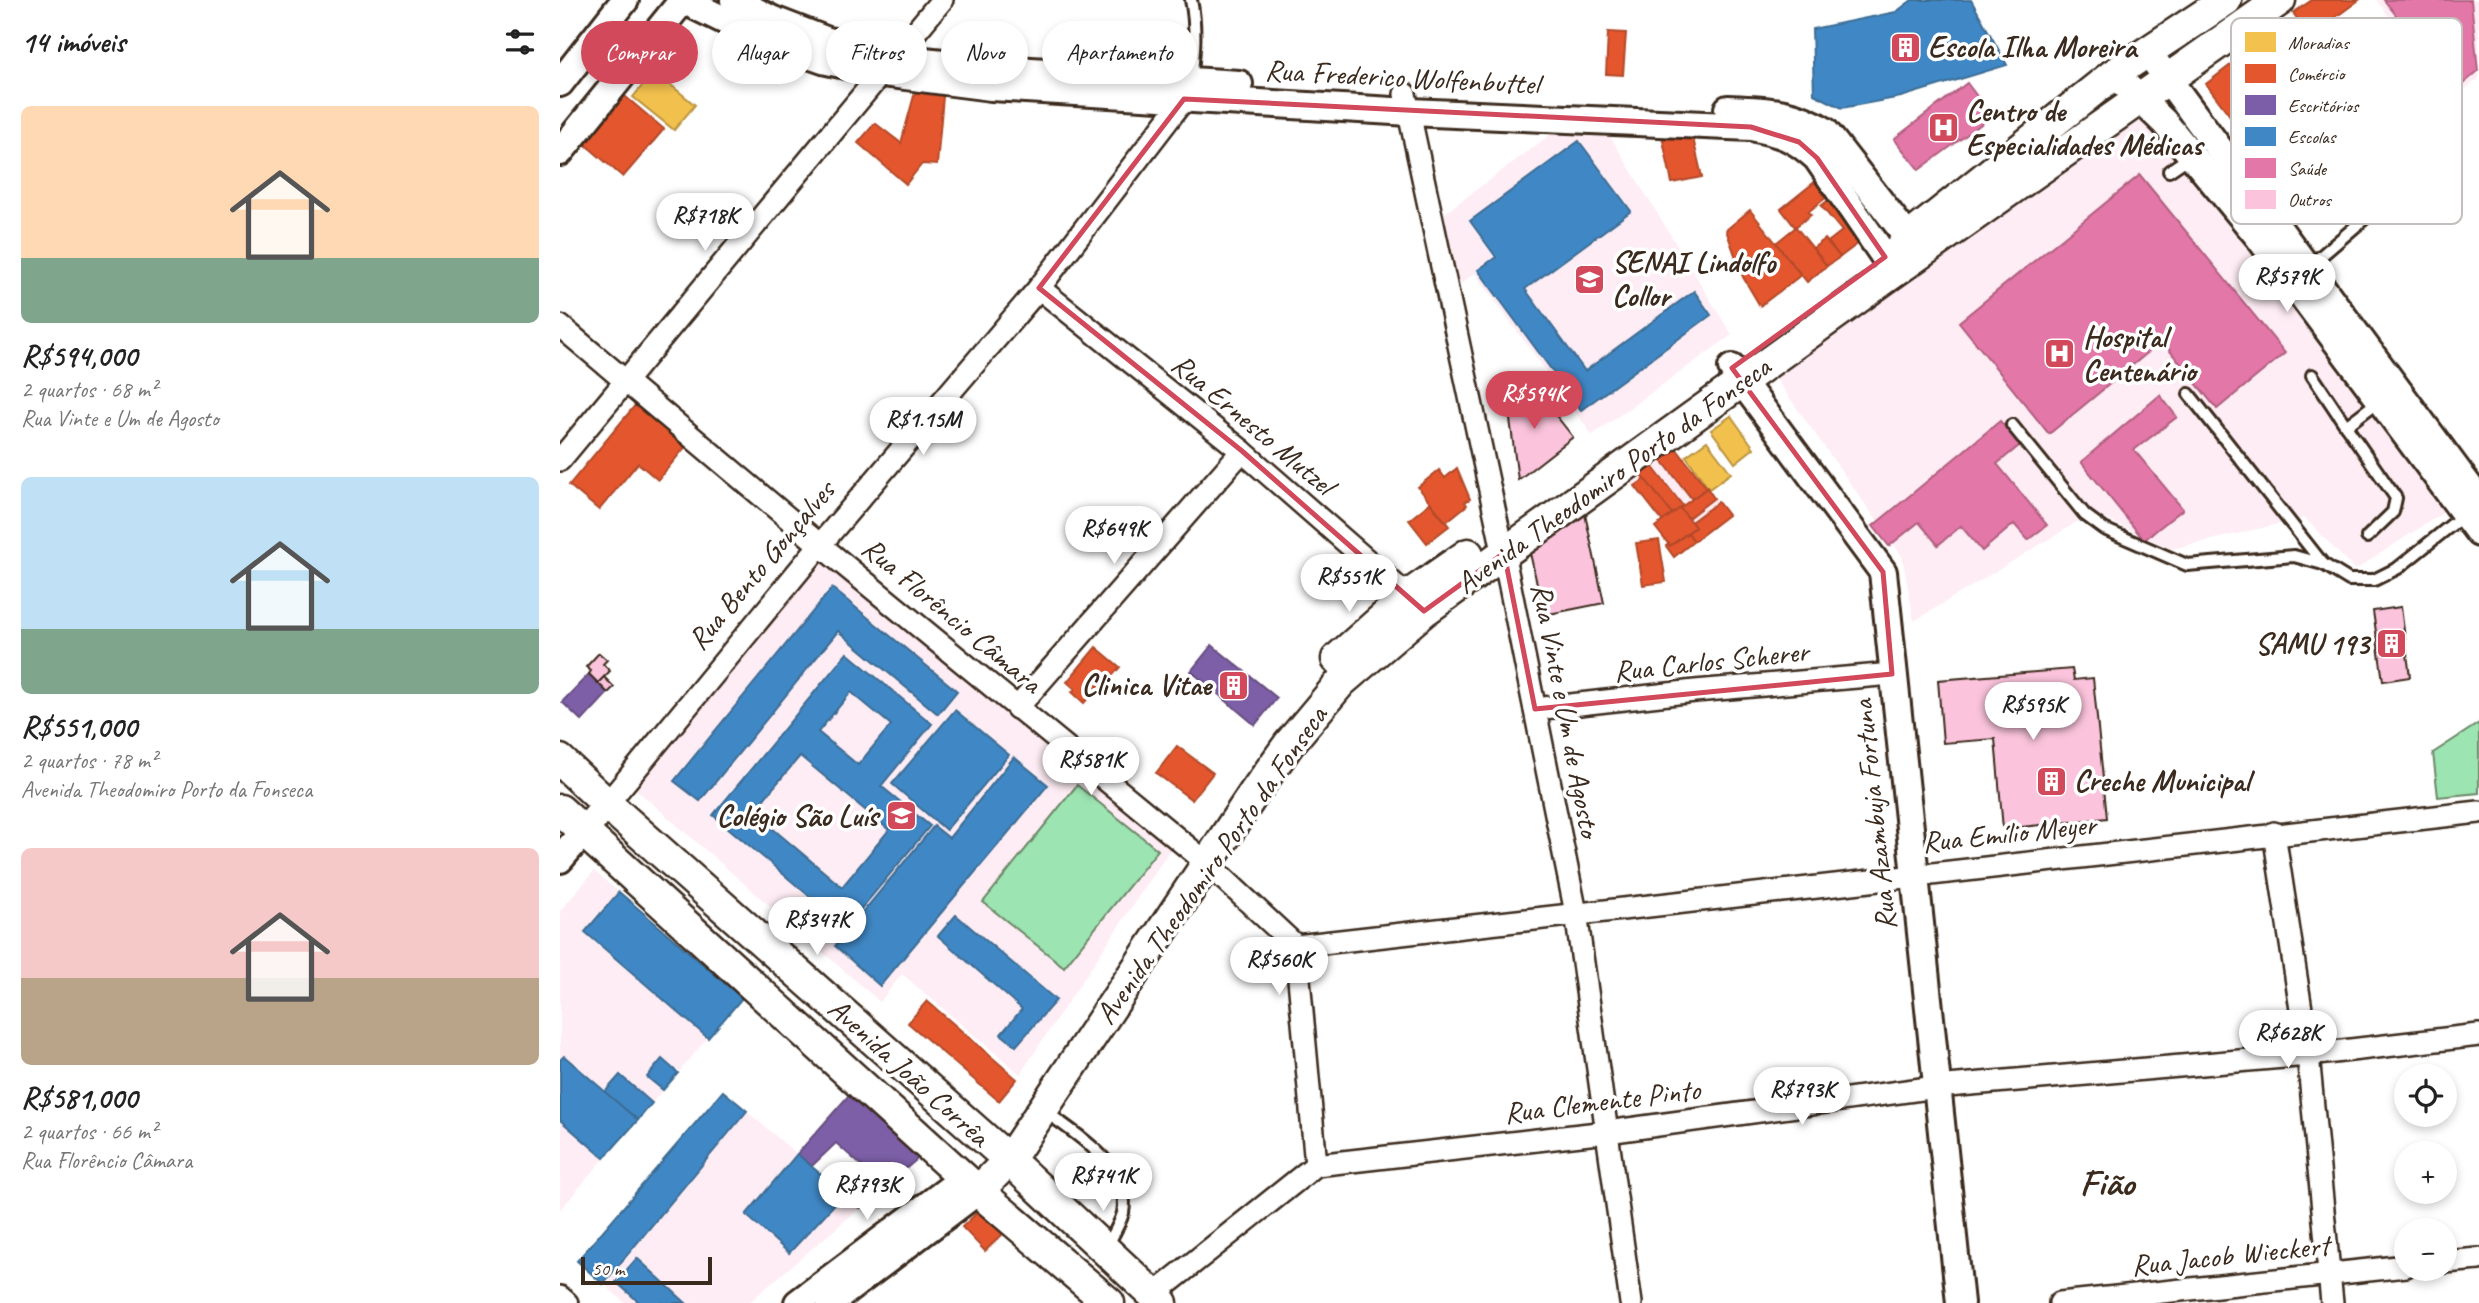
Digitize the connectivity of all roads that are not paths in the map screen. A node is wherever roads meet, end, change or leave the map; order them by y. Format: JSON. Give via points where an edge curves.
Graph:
{"nodes":[{"id":1,"x":625,"y":0,"type":"edge"},
{"id":2,"x":683,"y":0,"type":"edge"},
{"id":3,"x":734,"y":0,"type":"edge"},
{"id":4,"x":942,"y":0,"type":"edge"},
{"id":5,"x":1191,"y":0,"type":"edge"},
{"id":6,"x":2226,"y":0,"type":"edge"},
{"id":7,"x":2280,"y":0,"type":"edge"},
{"id":8,"x":2254,"y":18,"type":"edge"},
{"id":9,"x":925,"y":21,"type":"edge"},
{"id":10,"x":2231,"y":34,"type":"edge"},
{"id":11,"x":826,"y":41,"type":"edge"},
{"id":12,"x":2147,"y":51,"type":"junction"},
{"id":13,"x":826,"y":60,"type":"edge"},
{"id":14,"x":927,"y":70,"type":"edge"},
{"id":15,"x":2114,"y":74,"type":"junction"},
{"id":16,"x":2167,"y":78,"type":"junction"},
{"id":17,"x":560,"y":83,"type":"edge"},
{"id":18,"x":874,"y":84,"type":"edge"},
{"id":19,"x":1187,"y":90,"type":"junction"},
{"id":20,"x":2139,"y":98,"type":"junction"},
{"id":21,"x":1407,"y":103,"type":"junction"},
{"id":22,"x":1615,"y":112,"type":"junction"},
{"id":23,"x":560,"y":152,"type":"edge"},
{"id":24,"x":2022,"y":164,"type":"junction"},
{"id":25,"x":2231,"y":172,"type":"edge"},
{"id":26,"x":2231,"y":211,"type":"edge"},
{"id":27,"x":2245,"y":224,"type":"edge"},
{"id":28,"x":2266,"y":224,"type":"edge"},
{"id":29,"x":2358,"y":224,"type":"edge"},
{"id":30,"x":1915,"y":246,"type":"junction"},
{"id":31,"x":1890,"y":264,"type":"junction"},
{"id":32,"x":2300,"y":274,"type":"junction"},
{"id":33,"x":1039,"y":288,"type":"junction"},
{"id":34,"x":560,"y":326,"type":"edge"},
{"id":35,"x":1737,"y":375,"type":"junction"},
{"id":36,"x":2312,"y":375,"type":"dead end"},
{"id":37,"x":626,"y":382,"type":"junction"},
{"id":38,"x":2189,"y":394,"type":"dead end"},
{"id":39,"x":2388,"y":394,"type":"junction"},
{"id":40,"x":2012,"y":425,"type":"dead end"},
{"id":41,"x":2346,"y":426,"type":"junction"},
{"id":42,"x":1242,"y":451,"type":"junction"},
{"id":43,"x":560,"y":460,"type":"edge"},
{"id":44,"x":2475,"y":513,"type":"edge"},
{"id":45,"x":2367,"y":537,"type":"dead end"},
{"id":46,"x":1501,"y":543,"type":"junction"},
{"id":47,"x":820,"y":545,"type":"junction"},
{"id":48,"x":2323,"y":564,"type":"junction"},
{"id":49,"x":1417,"y":603,"type":"junction"},
{"id":50,"x":1892,"y":674,"type":"junction"},
{"id":51,"x":1017,"y":708,"type":"junction"},
{"id":52,"x":1535,"y":709,"type":"junction"},
{"id":53,"x":560,"y":760,"type":"edge"},
{"id":54,"x":607,"y":804,"type":"junction"},
{"id":55,"x":560,"y":810,"type":"edge"},
{"id":56,"x":2479,"y":812,"type":"edge"},
{"id":57,"x":582,"y":831,"type":"junction"},
{"id":58,"x":2274,"y":833,"type":"junction"},
{"id":59,"x":1200,"y":858,"type":"junction"},
{"id":60,"x":560,"y":859,"type":"edge"},
{"id":61,"x":1915,"y":874,"type":"junction"},
{"id":62,"x":1576,"y":913,"type":"junction"},
{"id":63,"x":1296,"y":946,"type":"junction"},
{"id":64,"x":1083,"y":1032,"type":"junction"},
{"id":65,"x":2479,"y":1035,"type":"edge"},
{"id":66,"x":2308,"y":1055,"type":"junction"},
{"id":67,"x":1936,"y":1087,"type":"junction"},
{"id":68,"x":1043,"y":1109,"type":"junction"},
{"id":69,"x":1607,"y":1132,"type":"junction"},
{"id":70,"x":1001,"y":1154,"type":"junction"},
{"id":71,"x":1316,"y":1165,"type":"junction"},
{"id":72,"x":971,"y":1184,"type":"junction"},
{"id":73,"x":1105,"y":1250,"type":"junction"},
{"id":74,"x":2479,"y":1259,"type":"edge"},
{"id":75,"x":2457,"y":1261,"type":"edge"},
{"id":76,"x":2394,"y":1267,"type":"edge"},
{"id":77,"x":2329,"y":1274,"type":"junction"},
{"id":78,"x":560,"y":1297,"type":"edge"},
{"id":79,"x":1158,"y":1299,"type":"edge"},
{"id":80,"x":567,"y":1303,"type":"edge"},
{"id":81,"x":798,"y":1303,"type":"edge"},
{"id":82,"x":830,"y":1303,"type":"edge"},
{"id":83,"x":1109,"y":1303,"type":"edge"},
{"id":84,"x":1631,"y":1303,"type":"edge"},
{"id":85,"x":1960,"y":1303,"type":"edge"},
{"id":86,"x":2060,"y":1303,"type":"edge"},
{"id":87,"x":2332,"y":1303,"type":"edge"}],
"edges":[{"from":1,"to":17,"type":"street"},
{"from":2,"to":13,"type":"street","name":"Rua Frederico Wolfenbuttel","via":[[762,39]]},
{"from":2,"to":23,"type":"street"},
{"from":3,"to":11,"type":"street","name":"Rua Frederico Wolfenbuttel"},
{"from":4,"to":9,"type":"street"},
{"from":5,"to":19,"type":"lane","via":[[1194,51]]},
{"from":6,"to":12,"type":"main road","name":"Avenida Theodomiro Porto da Fonseca"},
{"from":7,"to":8,"type":"main road","name":"Avenida Theodomiro Porto da Fonseca"},
{"from":10,"to":16,"type":"main road","name":"Avenida Theodomiro Porto da Fonseca"},
{"from":12,"to":15,"type":"main road","name":"Avenida Theodomiro Porto da Fonseca"},
{"from":12,"to":16,"type":"street"},
{"from":14,"to":19,"type":"street","name":"Rua Frederico Wolfenbuttel"},
{"from":15,"to":20,"type":"street"},
{"from":15,"to":24,"type":"main road","name":"Avenida Theodomiro Porto da Fonseca"},
{"from":16,"to":20,"type":"main road","name":"Avenida Theodomiro Porto da Fonseca"},
{"from":16,"to":25,"type":"street"},
{"from":18,"to":37,"type":"street"},
{"from":19,"to":21,"type":"street","name":"Rua Frederico Wolfenbuttel"},
{"from":19,"to":33,"type":"street","name":"Rua Bento Gonçalves"},
{"from":20,"to":24,"type":"main road","name":"Avenida Theodomiro Porto da Fonseca"},
{"from":20,"to":26,"type":"street","via":[[2164,122],[2180,164]]},
{"from":21,"to":22,"type":"street","name":"Rua Frederico Wolfenbuttel"},
{"from":21,"to":46,"type":"street","name":"Rua Vinte e Um de Agosto"},
{"from":22,"to":30,"type":"street","name":"Rua Frederico Wolfenbuttel","via":[[1774,111],[1807,119],[1825,131]]},
{"from":22,"to":31,"type":"street","name":"Rua Frederico Wolfenbuttel","via":[[1751,127],[1800,142],[1817,158]]},
{"from":24,"to":30,"type":"main road","name":"Avenida Theodomiro Porto da Fonseca"},
{"from":27,"to":32,"type":"street"},
{"from":28,"to":32,"type":"street"},
{"from":29,"to":32,"type":"lane"},
{"from":30,"to":31,"type":"main road","name":"Avenida Theodomiro Porto da Fonseca"},
{"from":31,"to":35,"type":"main road","name":"Avenida Theodomiro Porto da Fonseca"},
{"from":32,"to":39,"type":"street"},
{"from":33,"to":42,"type":"street","name":"Rua Ernesto Mutzel"},
{"from":33,"to":47,"type":"street","name":"Rua Bento Gonçalves"},
{"from":34,"to":37,"type":"street","name":"Rua Florêncio Câmara"},
{"from":35,"to":46,"type":"main road","name":"Avenida Theodomiro Porto da Fonseca"},
{"from":35,"to":46,"type":"main road","name":"Avenida Theodomiro Porto da Fonseca","via":[[1601,477]]},
{"from":35,"to":50,"type":"street","name":"Rua Azambuja Fortuna","via":[[1882,572]]},
{"from":36,"to":41,"type":"lane"},
{"from":37,"to":43,"type":"street"},
{"from":37,"to":47,"type":"street","name":"Rua Florêncio Câmara"},
{"from":38,"to":48,"type":"lane"},
{"from":39,"to":41,"type":"lane"},
{"from":39,"to":44,"type":"street"},
{"from":40,"to":48,"type":"lane","via":[[2085,515],[2116,534],[2187,565],[2294,556]]},
{"from":41,"to":45,"type":"lane","via":[[2396,498],[2393,512]]},
{"from":42,"to":49,"type":"street","name":"Rua Ernesto Mutzel"},
{"from":42,"to":51,"type":"street"},
{"from":44,"to":48,"type":"lane","via":[[2374,580],[2350,580]]},
{"from":46,"to":49,"type":"main road","name":"Avenida Theodomiro Porto da Fonseca"},
{"from":46,"to":52,"type":"street","name":"Rua Vinte e Um de Agosto"},
{"from":47,"to":51,"type":"street","name":"Rua Florêncio Câmara"},
{"from":47,"to":54,"type":"street","name":"Rua Bento Gonçalves"},
{"from":49,"to":59,"type":"main road","name":"Avenida Theodomiro Porto da Fonseca","via":[[1326,668]]},
{"from":50,"to":52,"type":"street","name":"Rua Carlos Scherer"},
{"from":50,"to":61,"type":"street","name":"Rua Azambuja Fortuna"},
{"from":51,"to":59,"type":"street","name":"Rua Florêncio Câmara"},
{"from":52,"to":62,"type":"street","name":"Rua Vinte e Um de Agosto"},
{"from":53,"to":54,"type":"main road","name":"Avenida João Corrêa"},
{"from":54,"to":57,"type":"street","name":"Rua Bento Gonçalves"},
{"from":54,"to":70,"type":"main road","name":"Avenida João Corrêa"},
{"from":55,"to":57,"type":"main road","name":"Avenida João Corrêa"},
{"from":56,"to":58,"type":"street","name":"Rua Emílio Meyer"},
{"from":57,"to":60,"type":"street","name":"Rua Bento Gonçalves"},
{"from":57,"to":72,"type":"main road","name":"Avenida João Corrêa"},
{"from":58,"to":61,"type":"street","name":"Rua Emílio Meyer"},
{"from":58,"to":66,"type":"street"},
{"from":59,"to":63,"type":"street","name":"Rua Florêncio Câmara"},
{"from":59,"to":64,"type":"main road","name":"Avenida Theodomiro Porto da Fonseca"},
{"from":61,"to":62,"type":"street","name":"Rua Emílio Meyer"},
{"from":61,"to":67,"type":"street","name":"Rua Azambuja Fortuna"},
{"from":62,"to":63,"type":"street","name":"Rua Emílio Meyer"},
{"from":62,"to":69,"type":"street","name":"Rua Vinte e Um de Agosto"},
{"from":63,"to":71,"type":"street"},
{"from":64,"to":68,"type":"main road","name":"Avenida Theodomiro Porto da Fonseca"},
{"from":64,"to":70,"type":"main road","name":"Avenida Theodomiro Porto da Fonseca"},
{"from":65,"to":66,"type":"street","name":"Rua Clemente Pinto"},
{"from":66,"to":67,"type":"street","name":"Rua Clemente Pinto"},
{"from":66,"to":77,"type":"street"},
{"from":67,"to":69,"type":"street","name":"Rua Clemente Pinto"},
{"from":67,"to":85,"type":"street","name":"Rua Azambuja Fortuna"},
{"from":68,"to":70,"type":"main road","name":"Avenida Theodomiro Porto da Fonseca"},
{"from":68,"to":73,"type":"lane","via":[[1109,1163],[1124,1193],[1122,1214]]},
{"from":69,"to":71,"type":"street","name":"Rua Clemente Pinto"},
{"from":69,"to":84,"type":"street","name":"Rua Vinte e Um de Agosto"},
{"from":70,"to":72,"type":"main road","name":"Avenida Theodomiro Porto da Fonseca"},
{"from":70,"to":73,"type":"main road","name":"Avenida João Corrêa"},
{"from":71,"to":79,"type":"street"},
{"from":72,"to":81,"type":"street","name":"Avenida Theodomiro Porto da Fonseca"},
{"from":72,"to":82,"type":"street","name":"Avenida Theodomiro Porto da Fonseca"},
{"from":72,"to":83,"type":"main road","name":"Avenida João Corrêa"},
{"from":73,"to":79,"type":"main road","name":"Avenida João Corrêa"},
{"from":74,"to":75,"type":"street"},
{"from":76,"to":77,"type":"street","name":"Rua Jacob Wieckert"},
{"from":77,"to":86,"type":"street","name":"Rua Jacob Wieckert"},
{"from":77,"to":87,"type":"street"},
{"from":78,"to":80,"type":"street"}]}
